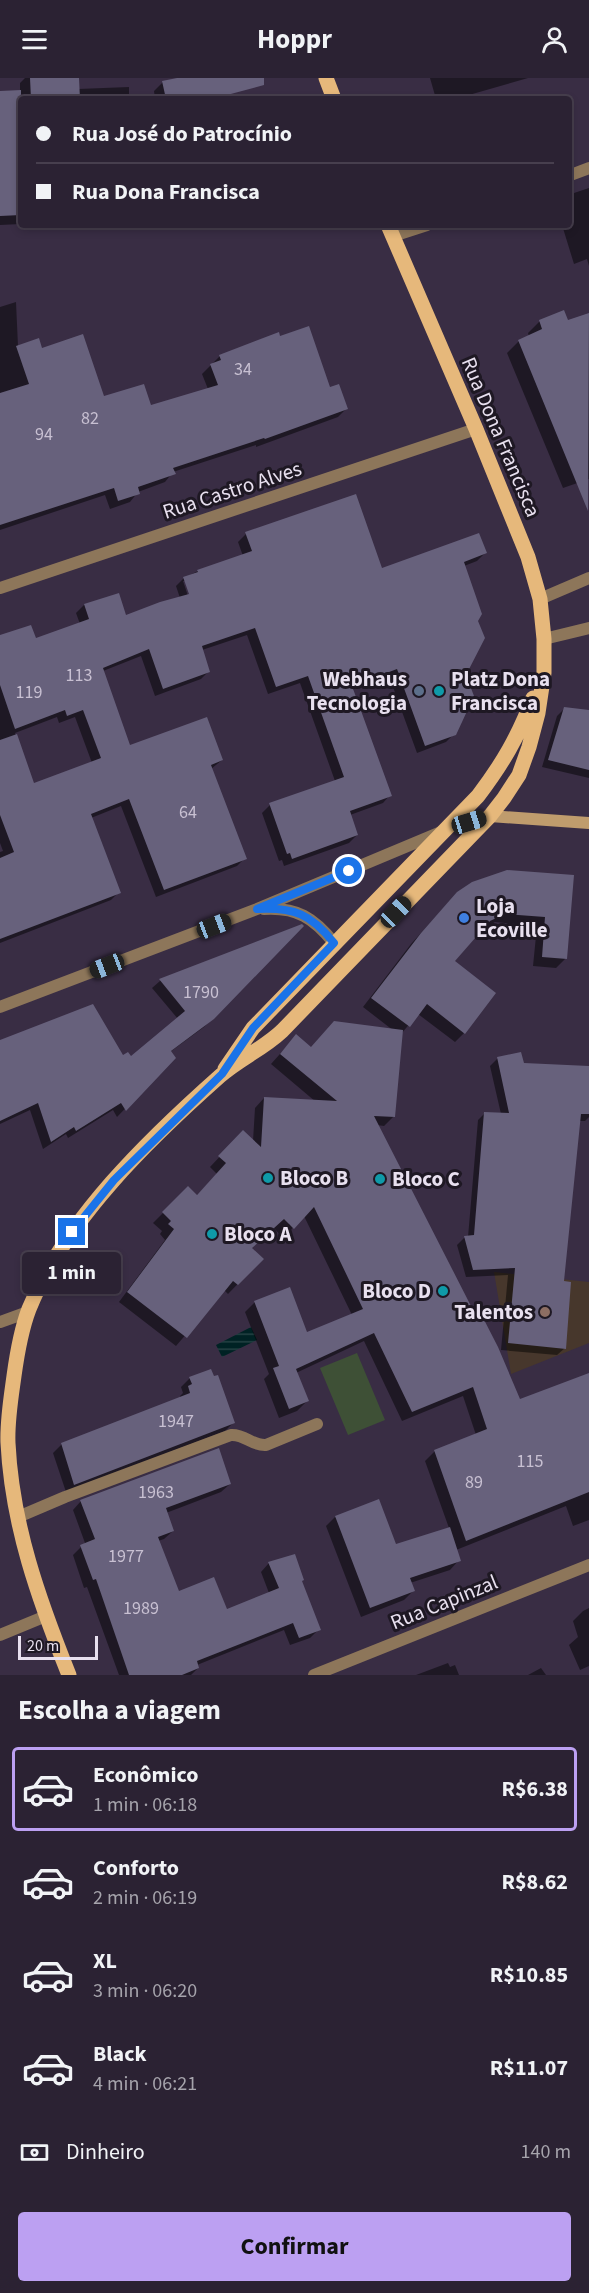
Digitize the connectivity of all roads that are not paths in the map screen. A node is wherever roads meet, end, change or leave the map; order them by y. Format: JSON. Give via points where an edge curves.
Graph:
{"nodes":[{"id":1,"x":326,"y":78,"type":"edge"},
{"id":2,"x":333,"y":96,"type":"edge"},
{"id":3,"x":589,"y":168,"type":"edge"},
{"id":4,"x":572,"y":174,"type":"edge"},
{"id":5,"x":408,"y":228,"type":"edge"},
{"id":6,"x":390,"y":231,"type":"edge"},
{"id":7,"x":476,"y":429,"type":"junction"},
{"id":8,"x":589,"y":578,"type":"edge"},
{"id":9,"x":0,"y":588,"type":"edge"},
{"id":10,"x":540,"y":599,"type":"junction"},
{"id":11,"x":589,"y":628,"type":"edge"},
{"id":12,"x":544,"y":639,"type":"junction"},
{"id":13,"x":544,"y":673,"type":"junction"},
{"id":14,"x":490,"y":816,"type":"junction"},
{"id":15,"x":589,"y":823,"type":"edge"},
{"id":16,"x":448,"y":829,"type":"junction"},
{"id":17,"x":257,"y":909,"type":"junction"},
{"id":18,"x":334,"y":943,"type":"junction"},
{"id":19,"x":350,"y":960,"type":"junction"},
{"id":20,"x":0,"y":1007,"type":"edge"},
{"id":21,"x":222,"y":1074,"type":"junction"},
{"id":22,"x":28,"y":1312,"type":"junction"},
{"id":23,"x":0,"y":1322,"type":"edge"},
{"id":24,"x":317,"y":1424,"type":"dead end"},
{"id":25,"x":18,"y":1517,"type":"junction"},
{"id":26,"x":589,"y":1565,"type":"edge"},
{"id":27,"x":46,"y":1616,"type":"junction"},
{"id":28,"x":0,"y":1635,"type":"edge"},
{"id":29,"x":69,"y":1675,"type":"edge"},
{"id":30,"x":314,"y":1675,"type":"edge"}],
"edges":[{"from":1,"to":2,"type":"main road"},
{"from":3,"to":4,"type":"street"},
{"from":5,"to":6,"type":"street"},
{"from":6,"to":7,"type":"main road","name":"Rua Dona Francisca"},
{"from":7,"to":9,"type":"street","name":"Rua Castro Alves"},
{"from":7,"to":10,"type":"main road","name":"Rua Dona Francisca","via":[[528,557]]},
{"from":8,"to":10,"type":"street"},
{"from":10,"to":12,"type":"main road","name":"Rua Dona Francisca"},
{"from":11,"to":12,"type":"street"},
{"from":12,"to":13,"type":"main road","name":"Rua Dona Francisca"},
{"from":13,"to":14,"type":"main road","name":"Rua Dona Francisca","via":[[538,713],[519,775]]},
{"from":13,"to":16,"type":"main road","name":"Rua Dona Francisca","via":[[518,737],[501,765]]},
{"from":14,"to":15,"type":"main road"},
{"from":14,"to":16,"type":"main road"},
{"from":14,"to":19,"type":"main road","name":"Rua Dona Francisca"},
{"from":16,"to":17,"type":"street"},
{"from":16,"to":18,"type":"main road","name":"Rua Dona Francisca"},
{"from":17,"to":18,"type":"street","via":[[279,908],[301,914],[320,926]]},
{"from":17,"to":20,"type":"street"},
{"from":18,"to":19,"type":"main road"},
{"from":18,"to":21,"type":"main road","name":"Rua Dona Francisca","via":[[253,1028]]},
{"from":19,"to":21,"type":"main road","name":"Rua Dona Francisca","via":[[269,1044]]},
{"from":21,"to":22,"type":"main road","name":"Rua Dona Francisca","via":[[146,1147],[85,1214],[41,1281]]},
{"from":22,"to":23,"type":"street"},
{"from":22,"to":25,"type":"main road","name":"Rua Dona Francisca","via":[[16,1364],[8,1442]]},
{"from":24,"to":25,"type":"street","via":[[266,1445],[258,1446],[239,1434],[231,1435]]},
{"from":25,"to":27,"type":"main road","name":"Rua Dona Francisca"},
{"from":26,"to":30,"type":"street","name":"Rua Capinzal"},
{"from":27,"to":28,"type":"street"},
{"from":27,"to":29,"type":"main road","name":"Rua Dona Francisca"}]}
